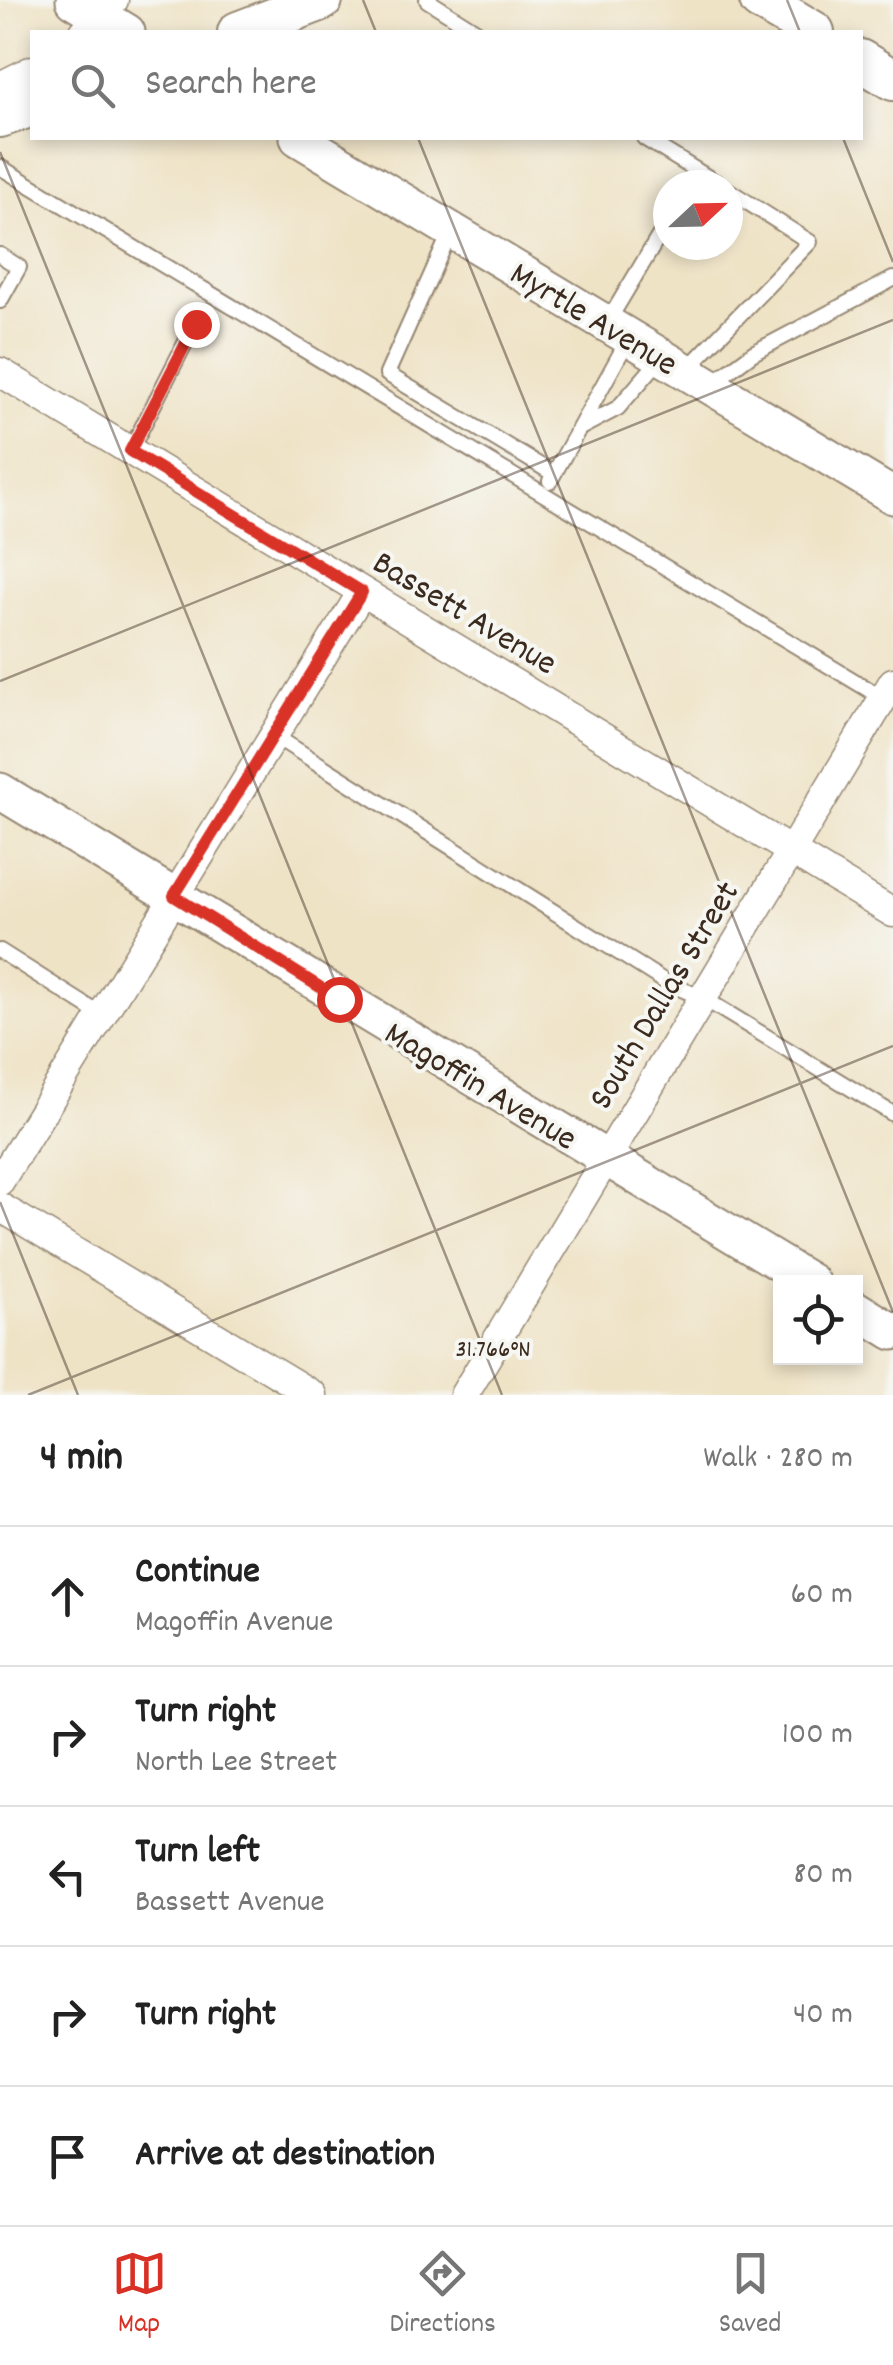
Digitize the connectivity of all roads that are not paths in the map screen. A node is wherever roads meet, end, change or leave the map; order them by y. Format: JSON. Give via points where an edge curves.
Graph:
{"nodes":[{"id":1,"x":322,"y":0,"type":"edge"},
{"id":2,"x":427,"y":0,"type":"edge"},
{"id":3,"x":760,"y":0,"type":"edge"},
{"id":4,"x":243,"y":30,"type":"edge"},
{"id":5,"x":475,"y":30,"type":"edge"},
{"id":6,"x":811,"y":30,"type":"edge"},
{"id":7,"x":863,"y":62,"type":"edge"},
{"id":8,"x":30,"y":71,"type":"edge"},
{"id":9,"x":893,"y":80,"type":"edge"},
{"id":10,"x":0,"y":86,"type":"edge"},
{"id":11,"x":30,"y":107,"type":"edge"},
{"id":12,"x":0,"y":117,"type":"edge"},
{"id":13,"x":301,"y":140,"type":"edge"},
{"id":14,"x":647,"y":140,"type":"edge"},
{"id":15,"x":0,"y":166,"type":"edge"},
{"id":16,"x":696,"y":170,"type":"edge"},
{"id":17,"x":743,"y":200,"type":"edge"},
{"id":18,"x":452,"y":230,"type":"junction"},
{"id":19,"x":653,"y":254,"type":"edge"},
{"id":20,"x":0,"y":255,"type":"edge"},
{"id":21,"x":893,"y":279,"type":"edge"},
{"id":22,"x":0,"y":301,"type":"edge"},
{"id":23,"x":196,"y":324,"type":"dead end"},
{"id":24,"x":618,"y":330,"type":"junction"},
{"id":25,"x":685,"y":371,"type":"junction"},
{"id":26,"x":0,"y":372,"type":"edge"},
{"id":27,"x":579,"y":428,"type":"junction"},
{"id":28,"x":130,"y":451,"type":"junction"},
{"id":29,"x":554,"y":474,"type":"junction"},
{"id":30,"x":543,"y":494,"type":"junction"},
{"id":31,"x":893,"y":496,"type":"edge"},
{"id":32,"x":362,"y":592,"type":"junction"},
{"id":33,"x":890,"y":695,"type":"edge"},
{"id":34,"x":273,"y":734,"type":"junction"},
{"id":35,"x":0,"y":792,"type":"edge"},
{"id":36,"x":791,"y":852,"type":"junction"},
{"id":37,"x":174,"y":896,"type":"junction"},
{"id":38,"x":893,"y":914,"type":"edge"},
{"id":39,"x":0,"y":951,"type":"edge"},
{"id":40,"x":703,"y":998,"type":"junction"},
{"id":41,"x":101,"y":1015,"type":"junction"},
{"id":42,"x":893,"y":1114,"type":"edge"},
{"id":43,"x":606,"y":1158,"type":"junction"},
{"id":44,"x":0,"y":1181,"type":"edge"},
{"id":45,"x":0,"y":1206,"type":"edge"},
{"id":46,"x":800,"y":1275,"type":"edge"},
{"id":47,"x":863,"y":1313,"type":"edge"},
{"id":48,"x":893,"y":1332,"type":"edge"},
{"id":49,"x":313,"y":1395,"type":"edge"},
{"id":50,"x":464,"y":1395,"type":"edge"}],
"edges":[{"from":1,"to":4,"type":"main road"},
{"from":2,"to":5,"type":"lane"},
{"from":3,"to":6,"type":"main road"},
{"from":7,"to":9,"type":"main road"},
{"from":8,"to":10,"type":"street"},
{"from":11,"to":12,"type":"main road"},
{"from":13,"to":18,"type":"street","name":"Myrtle Avenue"},
{"from":14,"to":16,"type":"lane"},
{"from":15,"to":30,"type":"lane"},
{"from":17,"to":25,"type":"lane","via":[[810,242]]},
{"from":18,"to":24,"type":"street","name":"Myrtle Avenue"},
{"from":18,"to":29,"type":"lane","via":[[387,374]]},
{"from":19,"to":24,"type":"lane"},
{"from":20,"to":22,"type":"lane","via":[[19,267]]},
{"from":21,"to":25,"type":"lane","via":[[752,353]]},
{"from":23,"to":28,"type":"lane"},
{"from":24,"to":25,"type":"street","name":"Myrtle Avenue"},
{"from":24,"to":27,"type":"lane"},
{"from":25,"to":27,"type":"lane"},
{"from":25,"to":31,"type":"street","name":"Myrtle Avenue"},
{"from":26,"to":28,"type":"street","name":"Bassett Avenue"},
{"from":27,"to":29,"type":"lane"},
{"from":28,"to":32,"type":"street","name":"Bassett Avenue"},
{"from":29,"to":30,"type":"lane"},
{"from":30,"to":33,"type":"lane"},
{"from":32,"to":34,"type":"street"},
{"from":32,"to":36,"type":"street","name":"Bassett Avenue"},
{"from":33,"to":36,"type":"street","name":"South Dallas Street"},
{"from":34,"to":37,"type":"street"},
{"from":34,"to":40,"type":"lane"},
{"from":35,"to":37,"type":"street","name":"Magoffin Avenue"},
{"from":36,"to":38,"type":"street","name":"Bassett Avenue"},
{"from":36,"to":40,"type":"street","name":"South Dallas Street"},
{"from":37,"to":41,"type":"street"},
{"from":37,"to":43,"type":"street","name":"Magoffin Avenue"},
{"from":39,"to":41,"type":"lane"},
{"from":40,"to":42,"type":"lane"},
{"from":40,"to":43,"type":"street","name":"South Dallas Street"},
{"from":41,"to":44,"type":"street"},
{"from":43,"to":46,"type":"street","name":"Magoffin Avenue"},
{"from":43,"to":50,"type":"street","name":"South Dallas Street"},
{"from":45,"to":49,"type":"street"},
{"from":47,"to":48,"type":"street"}]}
